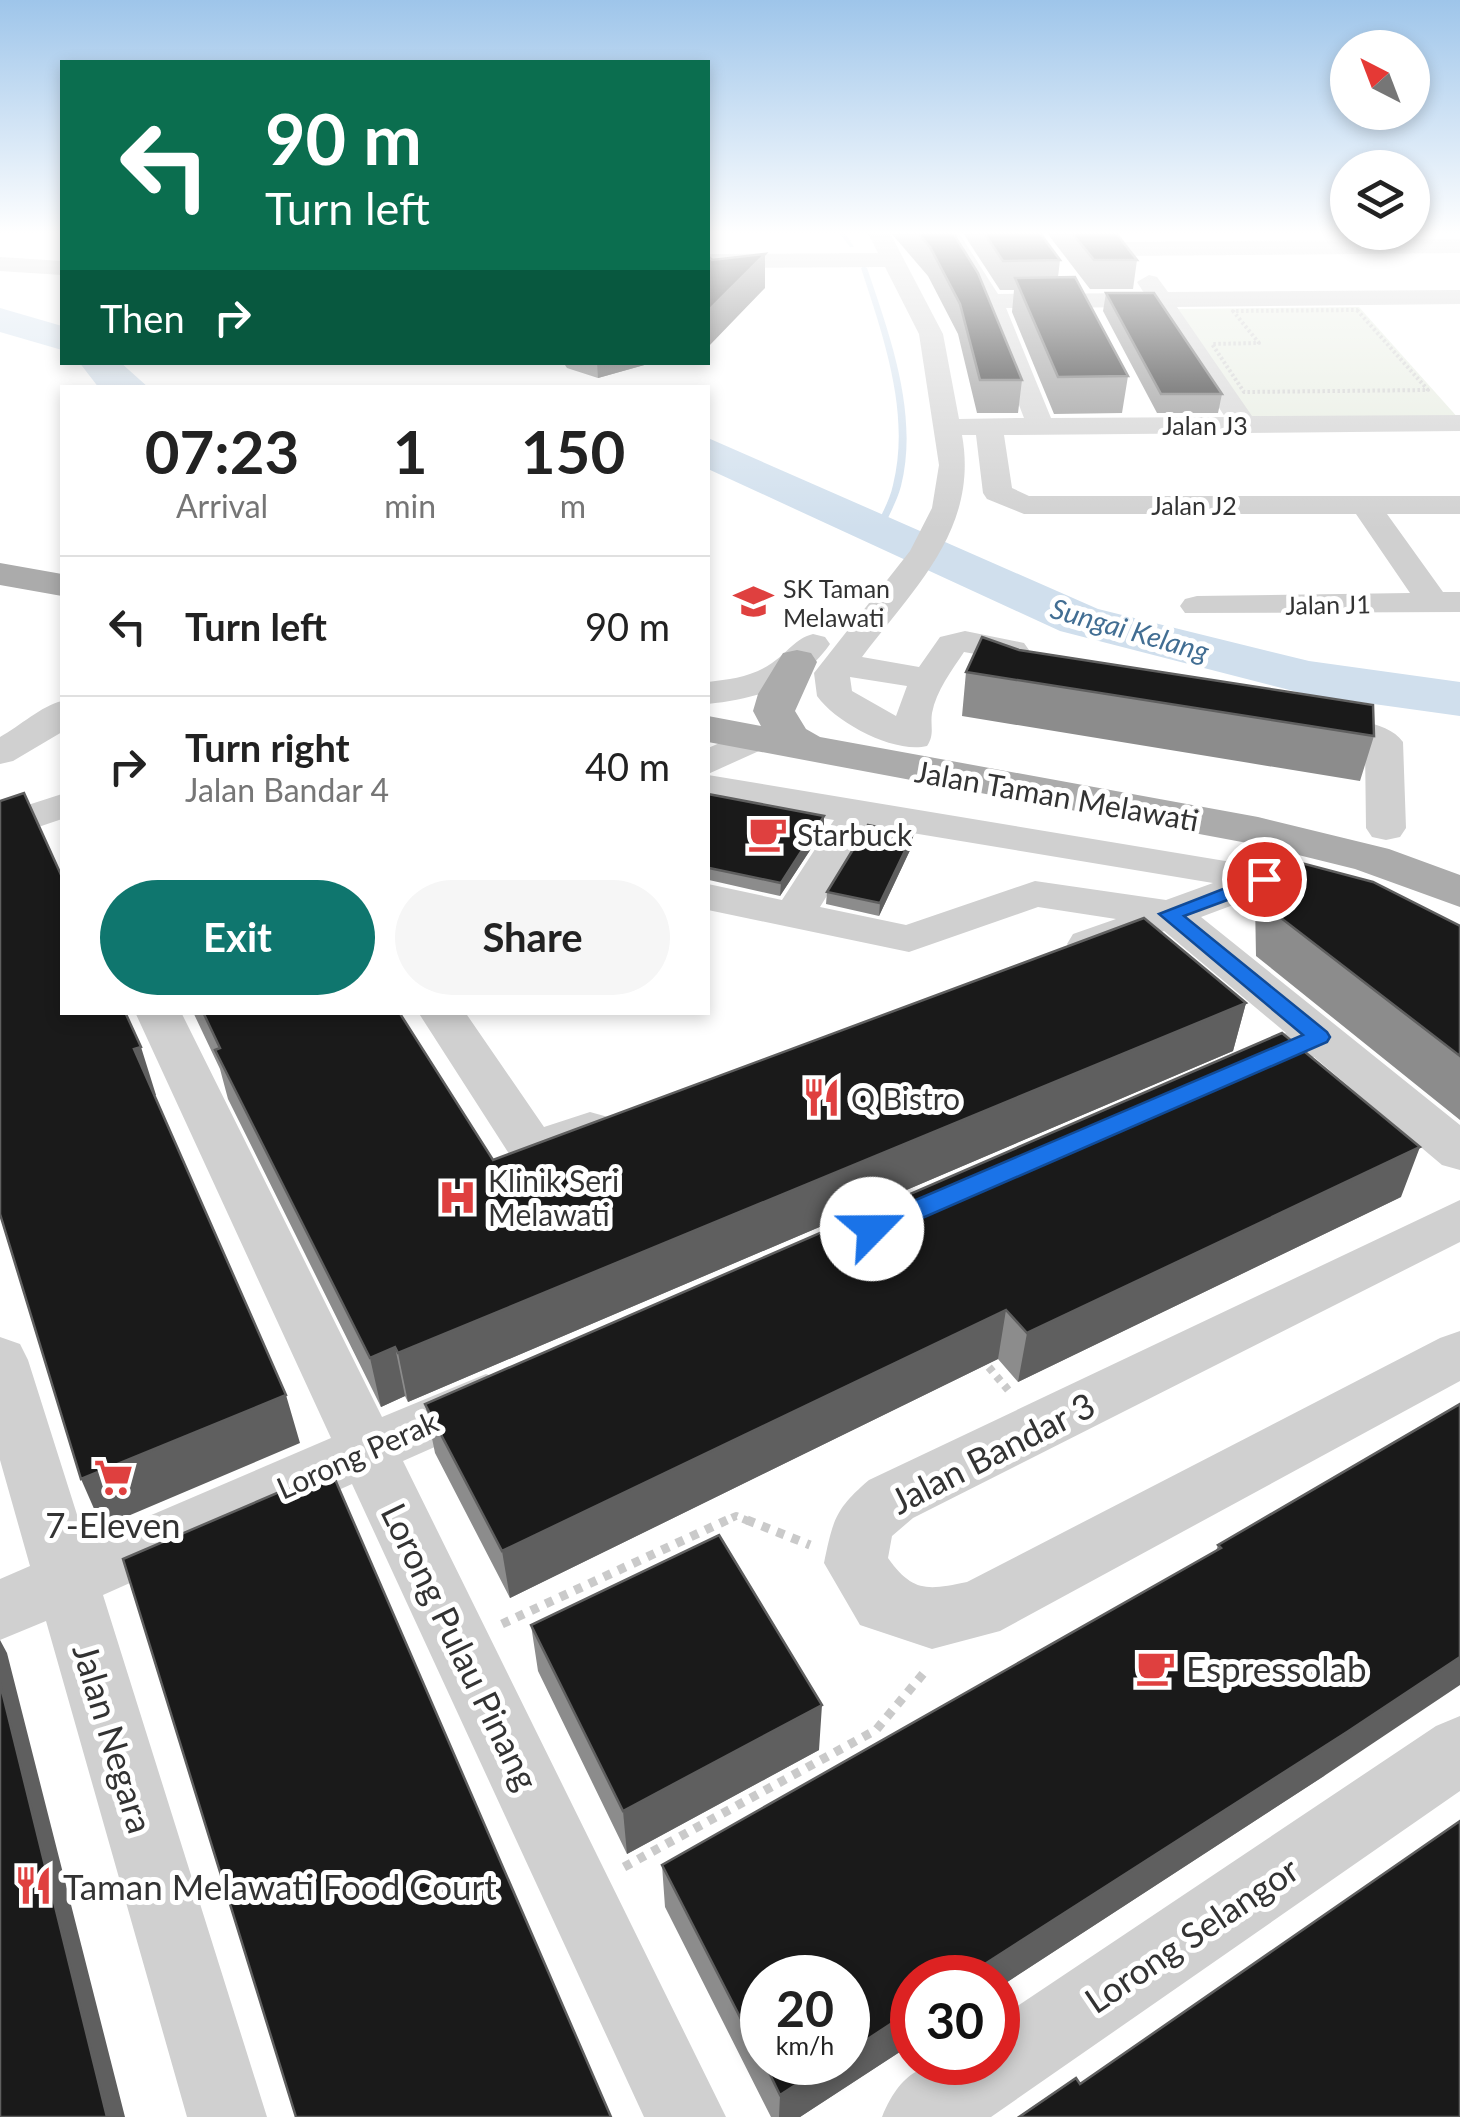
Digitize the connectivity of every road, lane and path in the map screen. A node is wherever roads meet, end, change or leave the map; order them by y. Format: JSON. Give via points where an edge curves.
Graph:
{"nodes":[{"id":1,"x":900,"y":332,"type":"edge"},
{"id":2,"x":930,"y":332,"type":"edge"},
{"id":3,"x":1003,"y":332,"type":"edge"},
{"id":4,"x":1184,"y":332,"type":"edge"},
{"id":5,"x":1250,"y":332,"type":"edge"},
{"id":6,"x":1376,"y":332,"type":"edge"},
{"id":7,"x":903,"y":341,"type":"dead end"},
{"id":8,"x":911,"y":376,"type":"dead end"},
{"id":9,"x":1428,"y":390,"type":"joint"},
{"id":10,"x":1130,"y":396,"type":"edge"},
{"id":11,"x":1460,"y":423,"type":"edge"},
{"id":12,"x":1244,"y":425,"type":"junction"},
{"id":13,"x":1146,"y":426,"type":"junction"},
{"id":14,"x":989,"y":427,"type":"junction"},
{"id":15,"x":1041,"y":427,"type":"junction"},
{"id":16,"x":949,"y":428,"type":"junction"},
{"id":17,"x":924,"y":443,"type":"dead end"},
{"id":18,"x":1364,"y":505,"type":"junction"},
{"id":19,"x":1460,"y":505,"type":"edge"},
{"id":20,"x":931,"y":506,"type":"junction"},
{"id":21,"x":0,"y":574,"type":"edge"},
{"id":22,"x":60,"y":584,"type":"edge"},
{"id":23,"x":0,"y":601,"type":"edge"},
{"id":24,"x":1447,"y":602,"type":"edge"},
{"id":25,"x":1196,"y":606,"type":"dead end"},
{"id":26,"x":60,"y":612,"type":"edge"},
{"id":27,"x":817,"y":663,"type":"junction"},
{"id":28,"x":928,"y":679,"type":"junction"},
{"id":29,"x":1051,"y":686,"type":"edge"},
{"id":30,"x":710,"y":696,"type":"edge"},
{"id":31,"x":710,"y":697,"type":"edge"},
{"id":32,"x":60,"y":714,"type":"edge"},
{"id":33,"x":1269,"y":720,"type":"edge"},
{"id":34,"x":766,"y":724,"type":"junction"},
{"id":35,"x":710,"y":729,"type":"edge"},
{"id":36,"x":911,"y":737,"type":"junction"},
{"id":37,"x":0,"y":753,"type":"edge"},
{"id":38,"x":60,"y":755,"type":"edge"},
{"id":39,"x":710,"y":762,"type":"edge"},
{"id":40,"x":0,"y":782,"type":"edge"},
{"id":41,"x":710,"y":786,"type":"edge"},
{"id":42,"x":60,"y":807,"type":"edge"},
{"id":43,"x":858,"y":812,"type":"junction"},
{"id":44,"x":0,"y":828,"type":"edge"},
{"id":45,"x":1386,"y":828,"type":"junction"},
{"id":46,"x":1460,"y":854,"type":"edge"},
{"id":47,"x":1460,"y":892,"type":"edge"},
{"id":48,"x":710,"y":897,"type":"edge"},
{"id":49,"x":1170,"y":914,"type":"junction"},
{"id":50,"x":794,"y":915,"type":"junction"},
{"id":51,"x":1058,"y":956,"type":"edge"},
{"id":52,"x":159,"y":1015,"type":"edge"},
{"id":53,"x":443,"y":1015,"type":"edge"},
{"id":54,"x":1319,"y":1037,"type":"junction"},
{"id":55,"x":1194,"y":1090,"type":"edge"},
{"id":56,"x":627,"y":1115,"type":"edge"},
{"id":57,"x":1460,"y":1152,"type":"edge"},
{"id":58,"x":1460,"y":1219,"type":"edge"},
{"id":59,"x":975,"y":1350,"type":"edge"},
{"id":60,"x":1460,"y":1354,"type":"edge"},
{"id":61,"x":2,"y":1375,"type":"edge"},
{"id":62,"x":524,"y":1381,"type":"edge"},
{"id":63,"x":1038,"y":1426,"type":"junction"},
{"id":64,"x":368,"y":1449,"type":"junction"},
{"id":65,"x":856,"y":1564,"type":"junction"},
{"id":66,"x":66,"y":1581,"type":"junction"},
{"id":67,"x":0,"y":1610,"type":"edge"},
{"id":68,"x":977,"y":1610,"type":"junction"},
{"id":69,"x":460,"y":1644,"type":"junction"},
{"id":70,"x":1460,"y":1750,"type":"edge"},
{"id":71,"x":578,"y":1891,"type":"junction"},
{"id":72,"x":227,"y":2117,"type":"edge"},
{"id":73,"x":686,"y":2117,"type":"edge"},
{"id":74,"x":922,"y":2117,"type":"edge"}],
"edges":[{"from":1,"to":7,"type":"street"},
{"from":2,"to":16,"type":"street"},
{"from":3,"to":15,"type":"street"},
{"from":4,"to":12,"type":"street"},
{"from":5,"to":9,"type":"path","via":[[1259,343],[1212,344],[1244,392]]},
{"from":6,"to":9,"type":"path"},
{"from":8,"to":17,"type":"street"},
{"from":10,"to":13,"type":"street"},
{"from":11,"to":12,"type":"street","name":"Jalan J3"},
{"from":12,"to":13,"type":"street","name":"Jalan J3"},
{"from":13,"to":15,"type":"street","name":"Jalan J3"},
{"from":14,"to":15,"type":"street","name":"Jalan J3"},
{"from":14,"to":16,"type":"street","name":"Jalan J3"},
{"from":14,"to":18,"type":"street","name":"Jalan J2","via":[[998,493],[1024,505]]},
{"from":16,"to":20,"type":"street","via":[[953,464]]},
{"from":18,"to":19,"type":"street","name":"Jalan J2"},
{"from":18,"to":24,"type":"street"},
{"from":20,"to":27,"type":"street","via":[[852,596]]},
{"from":20,"to":27,"type":"street","via":[[925,553],[889,602]]},
{"from":21,"to":22,"type":"main road"},
{"from":23,"to":26,"type":"main road"},
{"from":24,"to":25,"type":"street","name":"Jalan J1"},
{"from":27,"to":28,"type":"street"},
{"from":27,"to":30,"type":"street"},
{"from":27,"to":34,"type":"main road","via":[[778,694]]},
{"from":27,"to":36,"type":"street","via":[[832,673],[835,696]]},
{"from":28,"to":29,"type":"street","via":[[952,644],[965,640],[1012,650],[1008,676]]},
{"from":28,"to":36,"type":"street"},
{"from":31,"to":34,"type":"main road","name":"Jalan Taman Melawati"},
{"from":32,"to":37,"type":"street"},
{"from":33,"to":45,"type":"street","via":[[1384,742]]},
{"from":34,"to":35,"type":"main road","name":"Jalan Taman Melawati"},
{"from":34,"to":36,"type":"main road","name":"Jalan Taman Melawati"},
{"from":34,"to":39,"type":"street"},
{"from":34,"to":47,"type":"main road","name":"Jalan Taman Melawati","via":[[812,750],[1258,831],[1372,859]]},
{"from":36,"to":45,"type":"main road","name":"Jalan Taman Melawati","via":[[1319,808]]},
{"from":38,"to":40,"type":"street"},
{"from":41,"to":43,"type":"street"},
{"from":42,"to":44,"type":"street"},
{"from":43,"to":49,"type":"street","via":[[1282,886]]},
{"from":43,"to":50,"type":"street"},
{"from":45,"to":46,"type":"main road","name":"Jalan Taman Melawati"},
{"from":48,"to":50,"type":"street"},
{"from":49,"to":50,"type":"street","via":[[1035,894],[909,939]]},
{"from":49,"to":51,"type":"street"},
{"from":49,"to":54,"type":"street"},
{"from":52,"to":64,"type":"street","name":"Lorong Pulau Pinang"},
{"from":53,"to":56,"type":"street","via":[[533,1150]]},
{"from":54,"to":55,"type":"street"},
{"from":54,"to":57,"type":"street"},
{"from":58,"to":63,"type":"street","name":"Jalan Bandar 3"},
{"from":59,"to":63,"type":"path"},
{"from":60,"to":68,"type":"street"},
{"from":61,"to":66,"type":"street","name":"Jalan Negara"},
{"from":62,"to":64,"type":"street","name":"Lorong Perak"},
{"from":63,"to":65,"type":"street","name":"Jalan Bandar 3","via":[[890,1499],[864,1523]]},
{"from":64,"to":66,"type":"street","name":"Lorong Perak"},
{"from":64,"to":69,"type":"street","name":"Lorong Pulau Pinang"},
{"from":65,"to":68,"type":"street","via":[[883,1604],[932,1620]]},
{"from":65,"to":69,"type":"path","via":[[736,1516]]},
{"from":66,"to":67,"type":"street","name":"Lorong Perak"},
{"from":66,"to":72,"type":"street","name":"Jalan Negara"},
{"from":68,"to":71,"type":"path","via":[[876,1730]]},
{"from":69,"to":71,"type":"street","name":"Lorong Pulau Pinang"},
{"from":70,"to":74,"type":"street","name":"Lorong Selangor"},
{"from":71,"to":73,"type":"street","name":"Lorong Pulau Pinang"}]}
